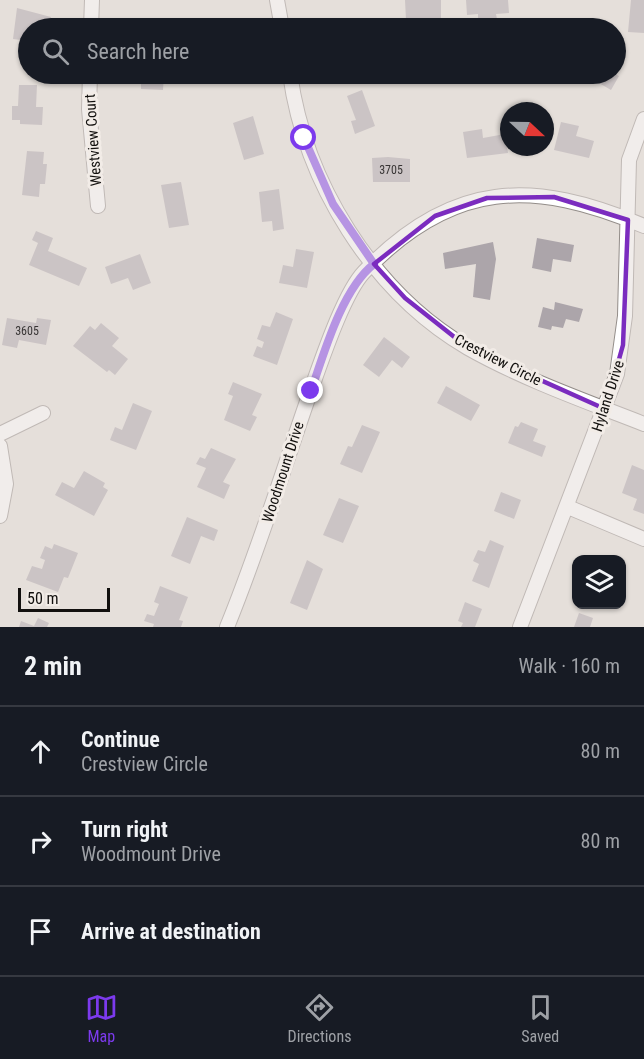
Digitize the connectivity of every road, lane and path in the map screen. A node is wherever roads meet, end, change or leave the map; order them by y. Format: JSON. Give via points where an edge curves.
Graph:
{"nodes":[{"id":1,"x":92,"y":0,"type":"edge"},
{"id":2,"x":277,"y":0,"type":"edge"},
{"id":3,"x":91,"y":18,"type":"edge"},
{"id":4,"x":280,"y":18,"type":"edge"},
{"id":5,"x":90,"y":84,"type":"edge"},
{"id":6,"x":292,"y":84,"type":"edge"},
{"id":7,"x":644,"y":119,"type":"edge"},
{"id":8,"x":98,"y":206,"type":"dead end"},
{"id":9,"x":628,"y":220,"type":"junction"},
{"id":10,"x":644,"y":226,"type":"edge"},
{"id":11,"x":374,"y":264,"type":"junction"},
{"id":12,"x":605,"y":409,"type":"junction"},
{"id":13,"x":43,"y":413,"type":"dead end"},
{"id":14,"x":644,"y":424,"type":"edge"},
{"id":15,"x":0,"y":434,"type":"edge"},
{"id":16,"x":0,"y":446,"type":"edge"},
{"id":17,"x":567,"y":507,"type":"junction"},
{"id":18,"x":0,"y":516,"type":"edge"},
{"id":19,"x":644,"y":539,"type":"edge"},
{"id":20,"x":228,"y":627,"type":"edge"},
{"id":21,"x":520,"y":627,"type":"edge"}],
"edges":[{"from":1,"to":3,"type":"street"},
{"from":2,"to":4,"type":"street"},
{"from":5,"to":8,"type":"street","name":"Westview Court"},
{"from":6,"to":11,"type":"street","name":"Crestview Circle","via":[[304,138],[322,182]]},
{"from":7,"to":9,"type":"street","name":"Hyland Drive","via":[[629,160]]},
{"from":9,"to":10,"type":"street","name":"Woodmount Drive"},
{"from":9,"to":11,"type":"street","name":"Woodmount Drive","via":[[554,196],[487,198],[435,216]]},
{"from":9,"to":12,"type":"street","name":"Hyland Drive","via":[[623,345]]},
{"from":11,"to":12,"type":"street","name":"Crestview Circle","via":[[405,298],[467,347]]},
{"from":11,"to":20,"type":"street","name":"Woodmount Drive","via":[[363,272],[330,338]]},
{"from":12,"to":14,"type":"street","name":"Crestview Circle"},
{"from":12,"to":17,"type":"street","name":"Hyland Drive"},
{"from":13,"to":15,"type":"street"},
{"from":16,"to":18,"type":"street","via":[[6,484]]},
{"from":17,"to":19,"type":"street"},
{"from":17,"to":21,"type":"street","name":"Hyland Drive"}]}
